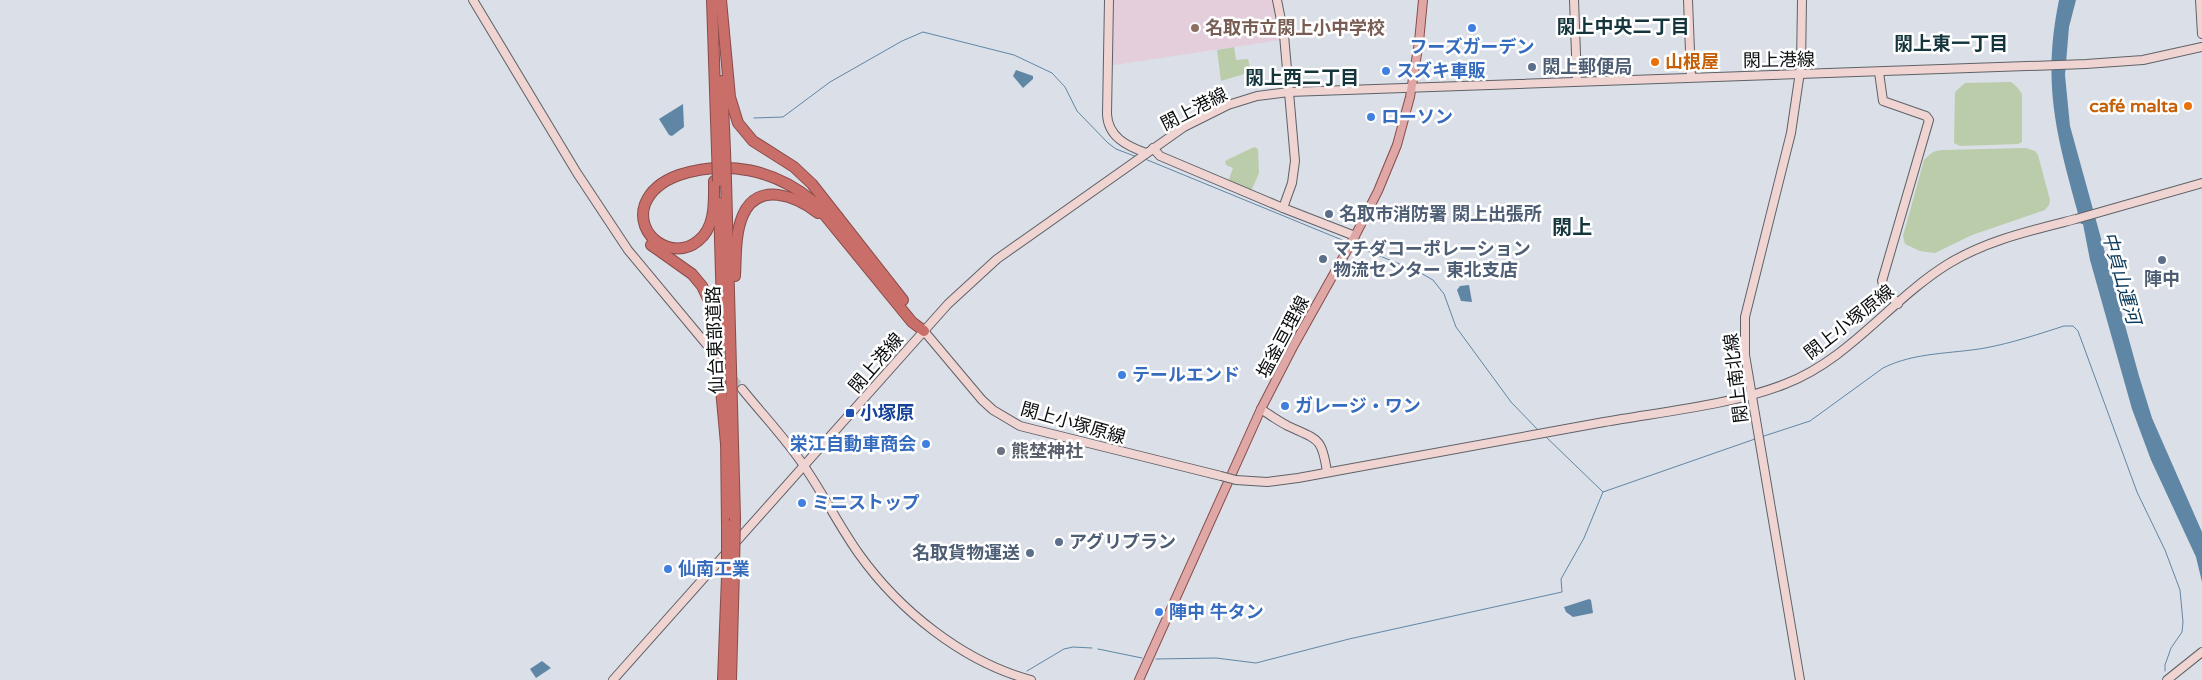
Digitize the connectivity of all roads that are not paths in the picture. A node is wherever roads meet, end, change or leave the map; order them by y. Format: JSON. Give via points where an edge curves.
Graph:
{"nodes":[{"id":1,"x":473,"y":0,"type":"edge"},
{"id":2,"x":712,"y":0,"type":"edge"},
{"id":3,"x":720,"y":0,"type":"edge"},
{"id":4,"x":1109,"y":0,"type":"edge"},
{"id":5,"x":1277,"y":0,"type":"edge"},
{"id":6,"x":1423,"y":0,"type":"edge"},
{"id":7,"x":1574,"y":0,"type":"edge"},
{"id":8,"x":1688,"y":0,"type":"edge"},
{"id":9,"x":1802,"y":0,"type":"edge"},
{"id":10,"x":2200,"y":0,"type":"edge"},
{"id":11,"x":2202,"y":34,"type":"edge"},
{"id":12,"x":2202,"y":47,"type":"edge"},
{"id":13,"x":1879,"y":72,"type":"junction"},
{"id":14,"x":1800,"y":75,"type":"junction"},
{"id":15,"x":1691,"y":77,"type":"junction"},
{"id":16,"x":1577,"y":82,"type":"junction"},
{"id":17,"x":1412,"y":87,"type":"junction"},
{"id":18,"x":1289,"y":92,"type":"junction"},
{"id":19,"x":718,"y":151,"type":"junction"},
{"id":20,"x":1145,"y":154,"type":"junction"},
{"id":21,"x":719,"y":181,"type":"junction"},
{"id":22,"x":2202,"y":183,"type":"edge"},
{"id":23,"x":1283,"y":208,"type":"junction"},
{"id":24,"x":834,"y":220,"type":"junction"},
{"id":25,"x":1352,"y":241,"type":"junction"},
{"id":26,"x":1898,"y":304,"type":"junction"},
{"id":27,"x":924,"y":331,"type":"junction"},
{"id":28,"x":712,"y":351,"type":"tunnel mouth"},
{"id":29,"x":742,"y":389,"type":"tunnel mouth"},
{"id":30,"x":1752,"y":395,"type":"junction"},
{"id":31,"x":1261,"y":409,"type":"junction"},
{"id":32,"x":734,"y":426,"type":"junction"},
{"id":33,"x":726,"y":444,"type":"junction"},
{"id":34,"x":804,"y":466,"type":"junction"},
{"id":35,"x":1327,"y":472,"type":"junction"},
{"id":36,"x":731,"y":521,"type":"junction"},
{"id":37,"x":731,"y":573,"type":"junction"},
{"id":38,"x":2202,"y":652,"type":"edge"},
{"id":39,"x":2168,"y":679,"type":"edge"},
{"id":40,"x":613,"y":680,"type":"edge"},
{"id":41,"x":723,"y":680,"type":"edge"},
{"id":42,"x":731,"y":680,"type":"edge"},
{"id":43,"x":1031,"y":680,"type":"edge"},
{"id":44,"x":1139,"y":680,"type":"edge"},
{"id":45,"x":1800,"y":680,"type":"edge"}],
"edges":[{"from":1,"to":28,"type":"street","via":[[628,250]]},
{"from":2,"to":19,"type":"highway","name":"仙台東部道路"},
{"from":3,"to":19,"type":"highway","name":"仙台東部道路"},
{"from":3,"to":24,"type":"highway","via":[[730,97],[738,123],[753,140],[804,176]]},
{"from":4,"to":20,"type":"street","via":[[1107,118],[1121,141]]},
{"from":5,"to":18,"type":"street"},
{"from":6,"to":17,"type":"main road","name":"塩釜亘理線"},
{"from":7,"to":16,"type":"street"},
{"from":8,"to":15,"type":"street"},
{"from":9,"to":14,"type":"street","name":"閖上南北線"},
{"from":10,"to":11,"type":"street"},
{"from":12,"to":13,"type":"street","name":"閖上港線","via":[[2143,60]]},
{"from":13,"to":14,"type":"street","name":"閖上港線"},
{"from":13,"to":26,"type":"street","via":[[1883,102],[1926,116],[1929,120],[1882,281]]},
{"from":14,"to":15,"type":"street","name":"閖上港線"},
{"from":14,"to":30,"type":"street","name":"閖上南北線","via":[[1791,133],[1745,317],[1743,336]]},
{"from":15,"to":16,"type":"street","name":"閖上港線"},
{"from":16,"to":17,"type":"street","name":"閖上港線"},
{"from":17,"to":18,"type":"street","name":"閖上港線"},
{"from":17,"to":25,"type":"main road","name":"塩釜亘理線","via":[[1397,145]]},
{"from":18,"to":20,"type":"street","name":"閖上港線","via":[[1257,96],[1217,110],[1184,127]]},
{"from":18,"to":23,"type":"street","via":[[1295,161],[1292,183]]},
{"from":19,"to":21,"type":"highway","name":"仙台東部道路","bridge":true},
{"from":20,"to":23,"type":"street","via":[[1160,156]]},
{"from":20,"to":27,"type":"street","name":"閖上港線","via":[[997,259]]},
{"from":21,"to":24,"type":"highway","via":[[708,228],[691,246],[666,247],[646,229],[643,217],[645,204],[652,192],[677,176],[710,168],[740,168],[778,179],[804,193]]},
{"from":21,"to":32,"type":"highway","name":"仙台東部道路"},
{"from":21,"to":33,"type":"highway","name":"仙台東部道路"},
{"from":22,"to":26,"type":"street","name":"閖上小塚原線","via":[[1991,243],[1926,279]]},
{"from":23,"to":25,"type":"street"},
{"from":24,"to":27,"type":"highway","via":[[917,318]]},
{"from":24,"to":32,"type":"highway","via":[[780,194],[760,196],[742,216],[735,267]]},
{"from":24,"to":33,"type":"highway","via":[[791,180],[763,168],[741,164],[710,163],[682,169],[656,182],[643,196],[638,220],[645,238],[697,280],[710,303],[715,323]]},
{"from":25,"to":31,"type":"main road","name":"塩釜亘理線"},
{"from":26,"to":30,"type":"street","name":"閖上小塚原線","via":[[1850,346],[1814,370]]},
{"from":27,"to":34,"type":"street","name":"閖上港線"},
{"from":27,"to":35,"type":"street","name":"閖上小塚原線","bridge":true,"via":[[992,410],[1032,430],[1236,480],[1267,482]]},
{"from":29,"to":34,"type":"street"},
{"from":30,"to":35,"type":"street","name":"閖上小塚原線"},
{"from":30,"to":45,"type":"street","name":"閖上南北線"},
{"from":31,"to":35,"type":"street","via":[[1284,424],[1313,436],[1323,449]]},
{"from":31,"to":44,"type":"main road","name":"塩釜亘理線"},
{"from":32,"to":36,"type":"highway","name":"仙台東部道路"},
{"from":33,"to":36,"type":"highway","name":"仙台東部道路"},
{"from":34,"to":40,"type":"street","name":"閖上港線"},
{"from":34,"to":43,"type":"street","via":[[859,554],[906,606],[945,638],[974,656]]},
{"from":36,"to":37,"type":"highway","name":"仙台東部道路","bridge":true},
{"from":37,"to":41,"type":"highway","name":"仙台東部道路"},
{"from":37,"to":42,"type":"highway","name":"仙台東部道路"},
{"from":38,"to":39,"type":"street"}]}
